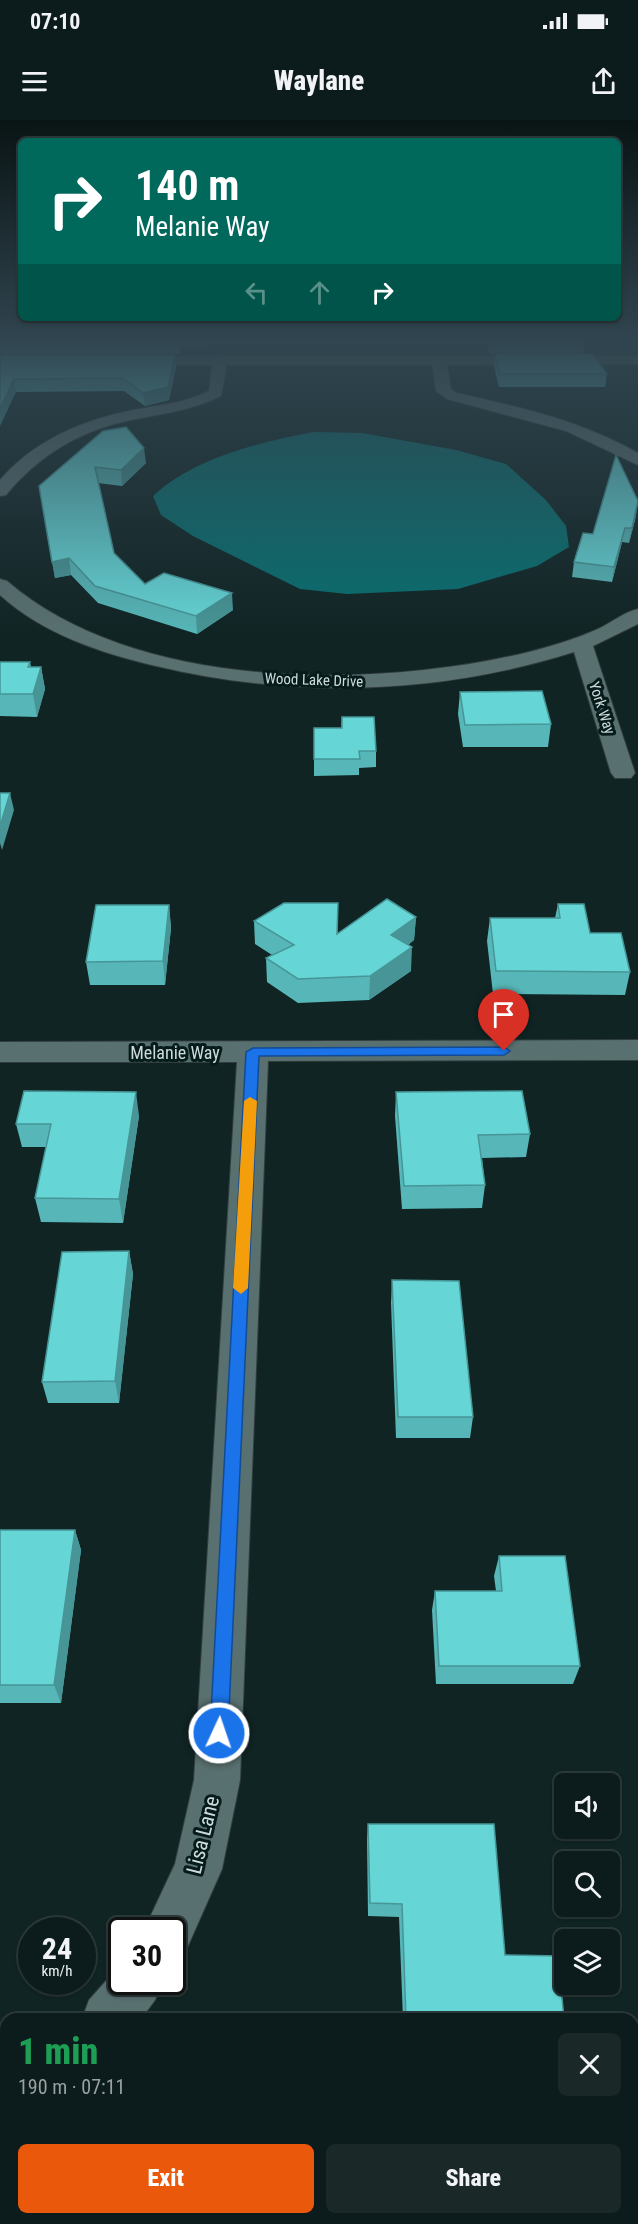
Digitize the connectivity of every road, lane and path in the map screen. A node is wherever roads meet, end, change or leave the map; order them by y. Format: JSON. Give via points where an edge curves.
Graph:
{"nodes":[{"id":1,"x":62,"y":439,"type":"edge"},
{"id":2,"x":605,"y":439,"type":"edge"},
{"id":3,"x":638,"y":460,"type":"edge"},
{"id":4,"x":0,"y":491,"type":"edge"},
{"id":5,"x":0,"y":585,"type":"edge"},
{"id":6,"x":638,"y":615,"type":"edge"},
{"id":7,"x":582,"y":644,"type":"junction"},
{"id":8,"x":623,"y":773,"type":"dead end"},
{"id":9,"x":638,"y":1050,"type":"edge"},
{"id":10,"x":0,"y":1052,"type":"edge"},
{"id":11,"x":253,"y":1052,"type":"junction"},
{"id":12,"x":175,"y":1917,"type":"edge"},
{"id":13,"x":127,"y":1995,"type":"edge"},
{"id":14,"x":113,"y":2013,"type":"edge"}],
"edges":[{"from":1,"to":4,"type":"street","via":[[37,454]]},
{"from":2,"to":3,"type":"street"},
{"from":5,"to":7,"type":"street","name":"Wood Lake Drive","via":[[48,621],[108,647],[234,676],[371,683],[486,669]]},
{"from":6,"to":7,"type":"street","name":"Wood Lake Drive"},
{"from":7,"to":8,"type":"street","name":"York Way"},
{"from":9,"to":11,"type":"street","name":"Melanie Way"},
{"from":10,"to":11,"type":"street","name":"Melanie Way"},
{"from":11,"to":12,"type":"street","name":"Lisa Lane","via":[[217,1780],[198,1869]]},
{"from":13,"to":14,"type":"street"}]}
